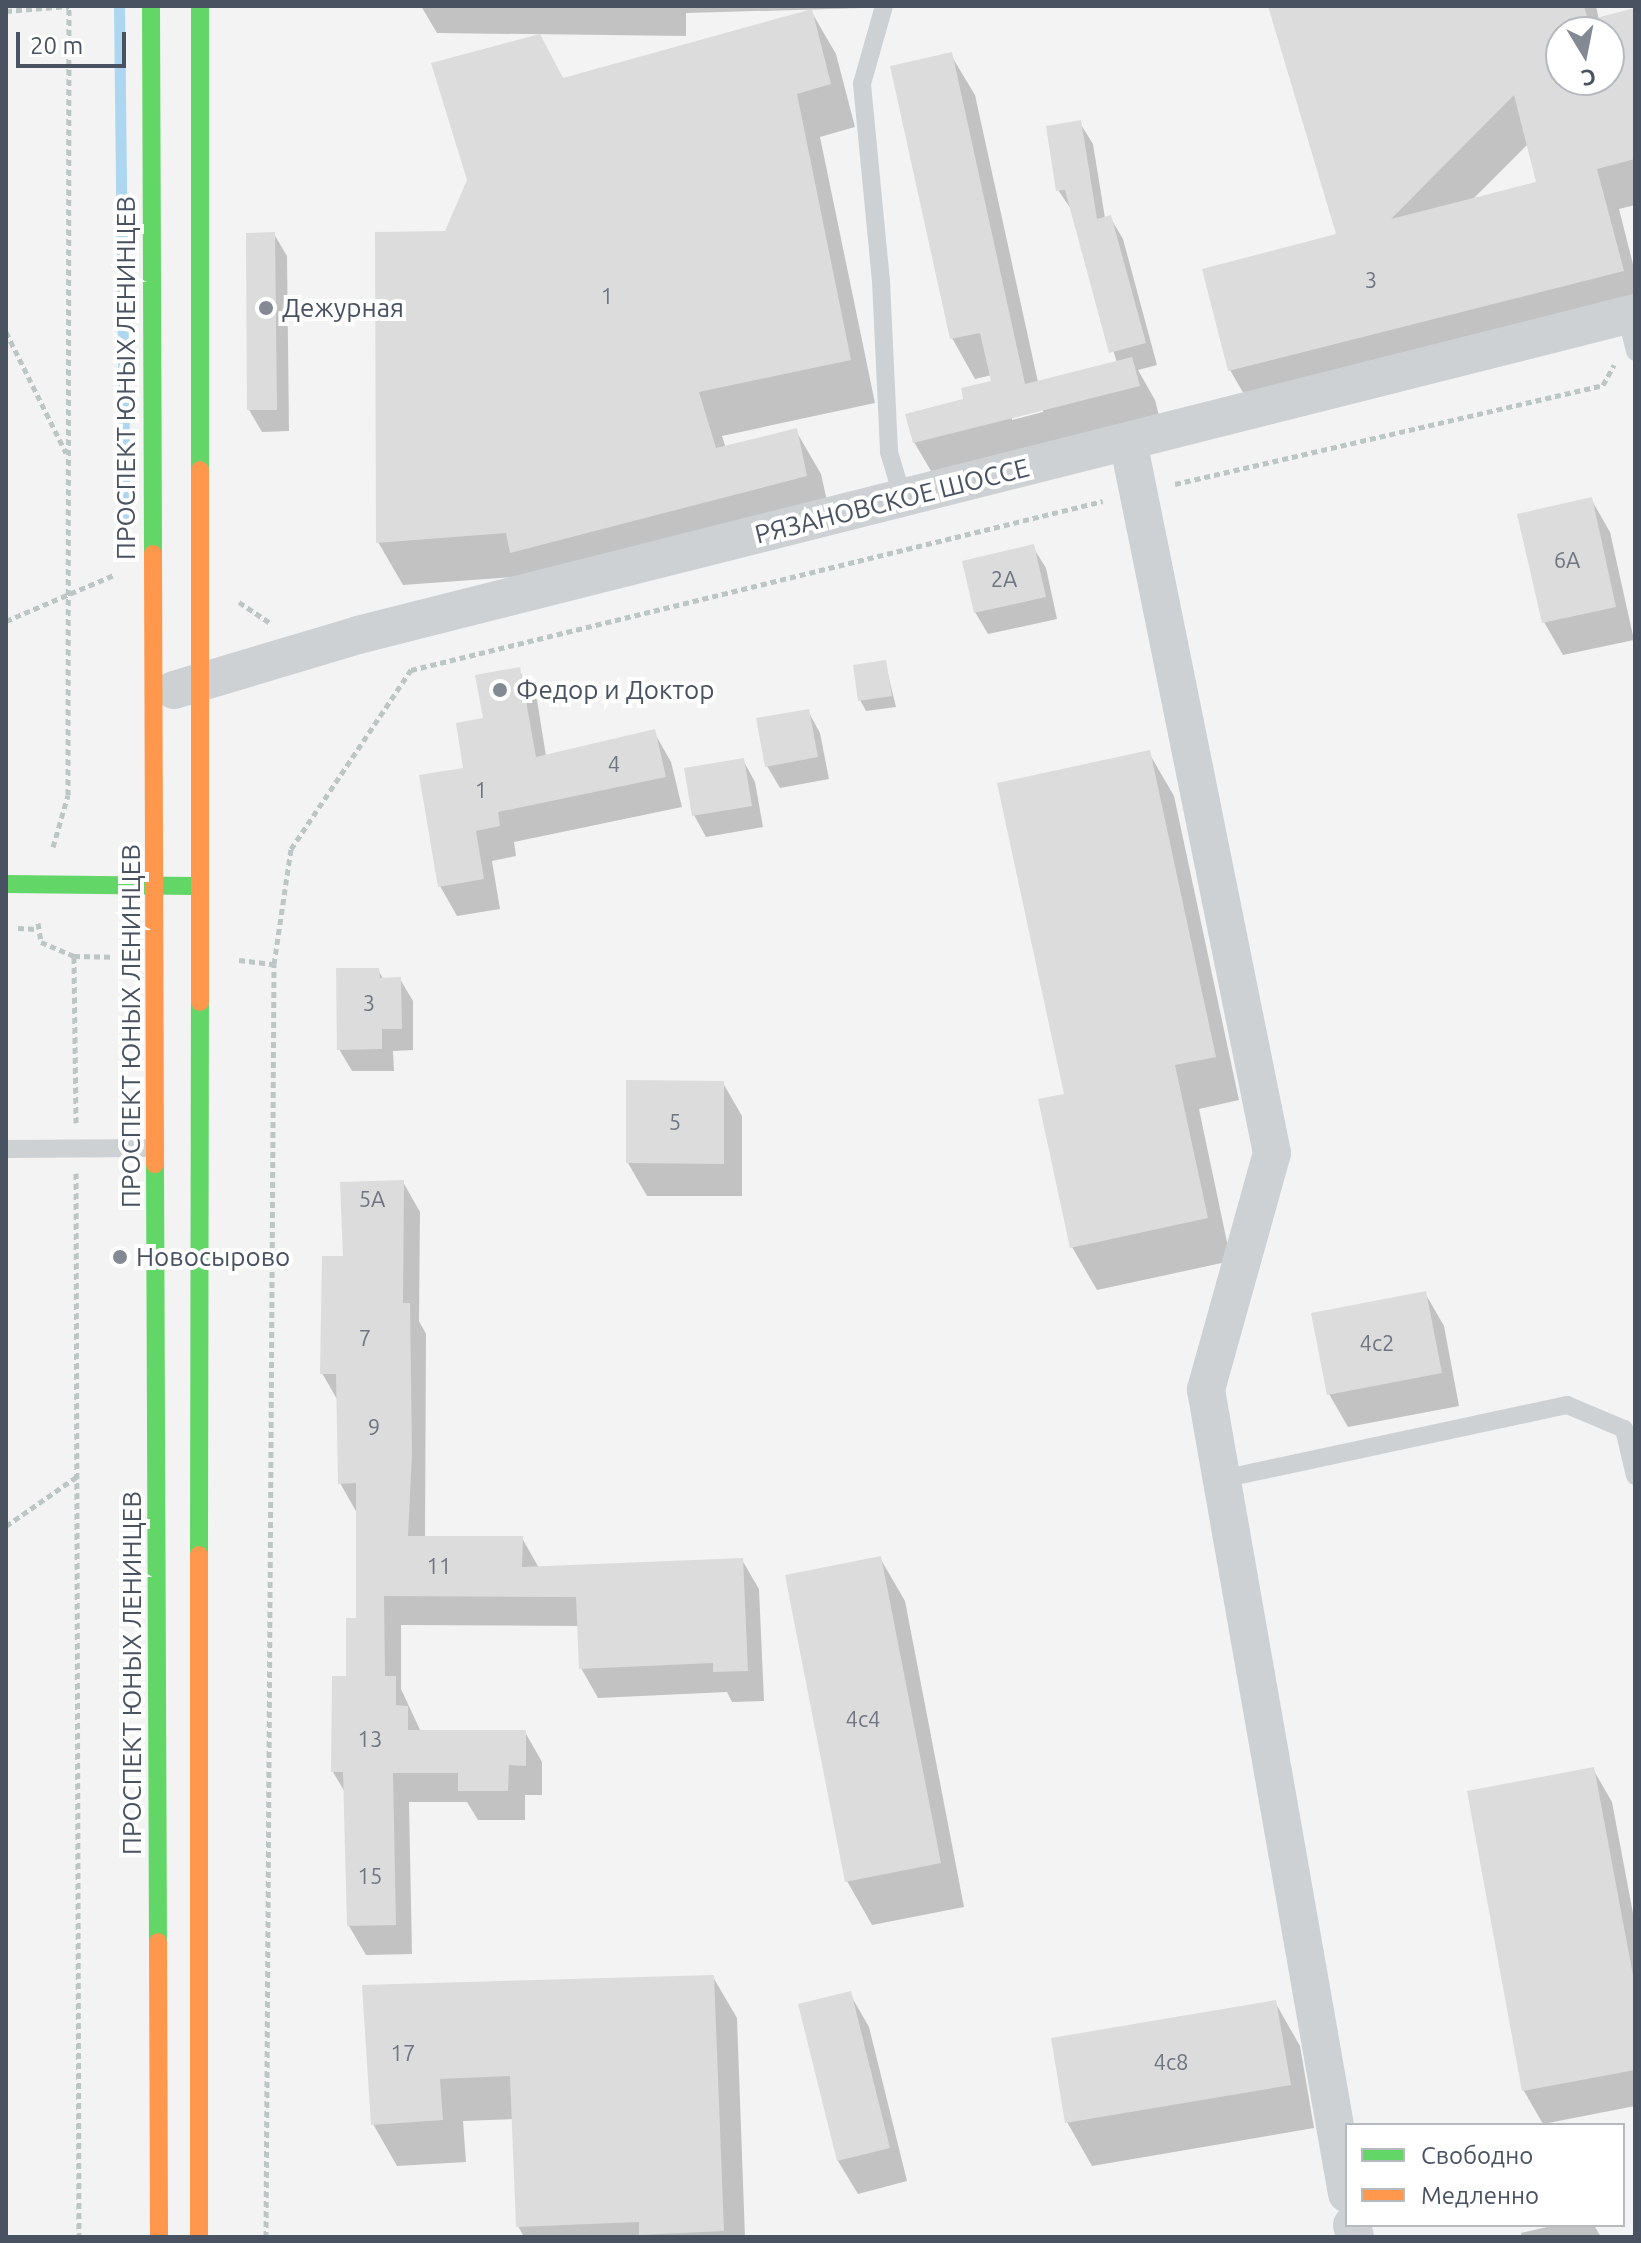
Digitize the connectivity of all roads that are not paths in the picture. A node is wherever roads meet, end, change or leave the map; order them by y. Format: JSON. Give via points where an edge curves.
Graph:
{"nodes":[{"id":1,"x":151,"y":6,"type":"edge"},
{"id":2,"x":200,"y":6,"type":"edge"},
{"id":3,"x":884,"y":6,"type":"edge"},
{"id":4,"x":1631,"y":320,"type":"edge"},
{"id":5,"x":1635,"y":352,"type":"edge"},
{"id":6,"x":1128,"y":441,"type":"junction"},
{"id":7,"x":903,"y":499,"type":"junction"},
{"id":8,"x":198,"y":686,"type":"junction"},
{"id":9,"x":151,"y":694,"type":"junction"},
{"id":10,"x":6,"y":884,"type":"edge"},
{"id":11,"x":157,"y":884,"type":"junction"},
{"id":12,"x":199,"y":886,"type":"junction"},
{"id":13,"x":158,"y":1148,"type":"junction"},
{"id":14,"x":6,"y":1149,"type":"edge"},
{"id":15,"x":1635,"y":1476,"type":"edge"},
{"id":16,"x":1222,"y":1479,"type":"junction"},
{"id":17,"x":1345,"y":2183,"type":"edge"},
{"id":18,"x":159,"y":2237,"type":"edge"},
{"id":19,"x":199,"y":2237,"type":"edge"}],
"edges":[{"from":1,"to":9,"type":"main road","name":"ПРОСПЕКТ ЮНЫХ ЛЕНИНЦЕВ"},
{"from":2,"to":8,"type":"main road"},
{"from":3,"to":7,"type":"lane","via":[[862,84],[881,281],[889,452]]},
{"from":4,"to":5,"type":"lane"},
{"from":4,"to":6,"type":"street","name":"РЯЗАНОВСКОЕ ШОССЕ"},
{"from":6,"to":7,"type":"street","name":"РЯЗАНОВСКОЕ ШОССЕ"},
{"from":6,"to":16,"type":"street","via":[[1272,1153],[1206,1390]]},
{"from":7,"to":8,"type":"street","name":"РЯЗАНОВСКОЕ ШОССЕ","via":[[373,631]]},
{"from":8,"to":9,"type":"street","name":"РЯЗАНОВСКОЕ ШОССЕ"},
{"from":8,"to":12,"type":"main road"},
{"from":9,"to":11,"type":"main road","name":"ПРОСПЕКТ ЮНЫХ ЛЕНИНЦЕВ"},
{"from":10,"to":11,"type":"main road"},
{"from":11,"to":12,"type":"main road"},
{"from":11,"to":13,"type":"main road","name":"ПРОСПЕКТ ЮНЫХ ЛЕНИНЦЕВ"},
{"from":12,"to":19,"type":"main road"},
{"from":13,"to":14,"type":"lane"},
{"from":13,"to":18,"type":"main road","name":"ПРОСПЕКТ ЮНЫХ ЛЕНИНЦЕВ"},
{"from":15,"to":16,"type":"lane","via":[[1624,1429],[1567,1405]]},
{"from":16,"to":17,"type":"street"}]}
